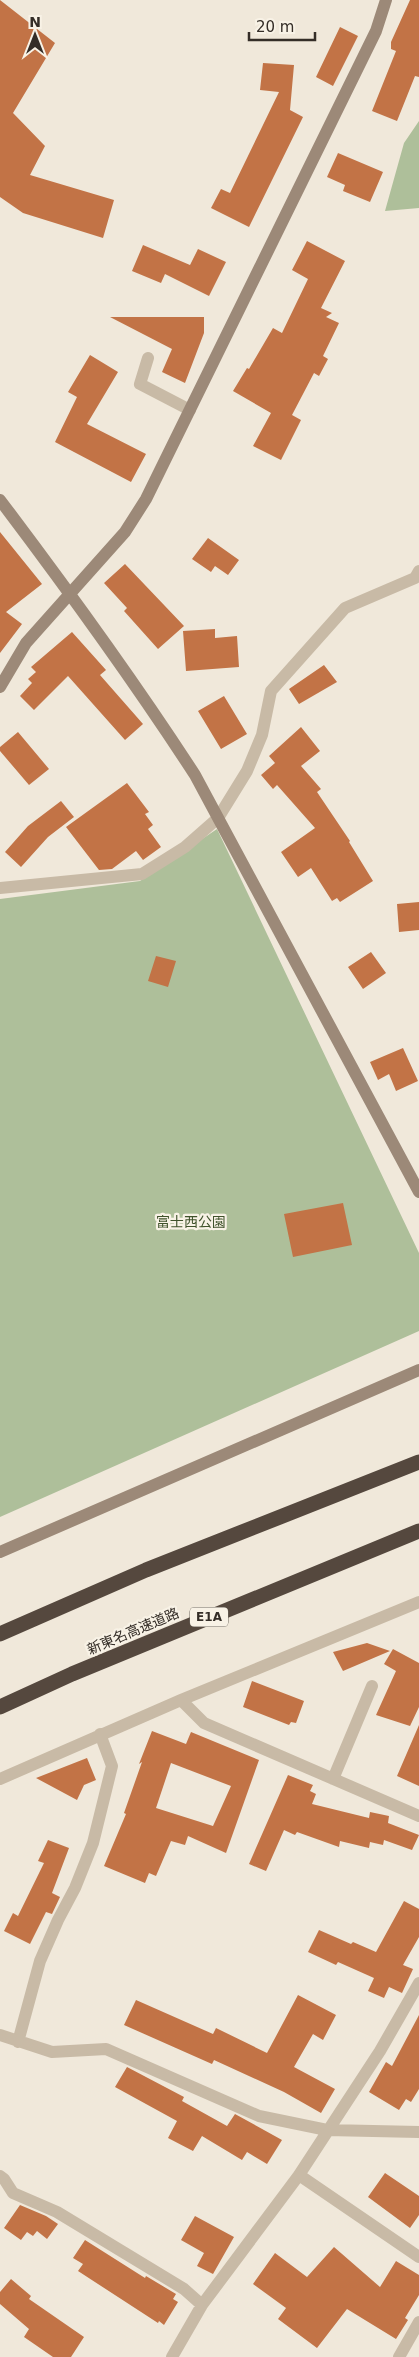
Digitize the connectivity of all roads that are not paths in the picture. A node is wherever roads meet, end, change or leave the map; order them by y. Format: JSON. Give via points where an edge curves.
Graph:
{"nodes":[{"id":1,"x":386,"y":0,"type":"edge"},
{"id":2,"x":148,"y":358,"type":"dead end"},
{"id":3,"x":190,"y":410,"type":"junction"},
{"id":4,"x":0,"y":500,"type":"edge"},
{"id":5,"x":419,"y":571,"type":"edge"},
{"id":6,"x":70,"y":593,"type":"junction"},
{"id":7,"x":0,"y":687,"type":"edge"},
{"id":8,"x":218,"y":818,"type":"junction"},
{"id":9,"x":0,"y":888,"type":"edge"},
{"id":10,"x":419,"y":1192,"type":"edge"},
{"id":11,"x":419,"y":1370,"type":"edge"},
{"id":12,"x":419,"y":1462,"type":"edge"},
{"id":13,"x":419,"y":1531,"type":"edge"},
{"id":14,"x":0,"y":1552,"type":"edge"},
{"id":15,"x":419,"y":1602,"type":"edge"},
{"id":16,"x":0,"y":1634,"type":"edge"},
{"id":17,"x":372,"y":1686,"type":"dead end"},
{"id":18,"x":181,"y":1700,"type":"junction"},
{"id":19,"x":0,"y":1706,"type":"edge"},
{"id":20,"x":100,"y":1734,"type":"junction"},
{"id":21,"x":332,"y":1779,"type":"junction"},
{"id":22,"x":0,"y":1780,"type":"edge"},
{"id":23,"x":419,"y":1816,"type":"edge"},
{"id":24,"x":419,"y":1982,"type":"edge"},
{"id":25,"x":0,"y":2035,"type":"edge"},
{"id":26,"x":18,"y":2042,"type":"junction"},
{"id":27,"x":327,"y":2130,"type":"junction"},
{"id":28,"x":419,"y":2132,"type":"edge"},
{"id":29,"x":300,"y":2175,"type":"junction"},
{"id":30,"x":0,"y":2176,"type":"edge"},
{"id":31,"x":419,"y":2257,"type":"edge"},
{"id":32,"x":202,"y":2305,"type":"junction"},
{"id":33,"x":419,"y":2322,"type":"edge"},
{"id":34,"x":172,"y":2357,"type":"edge"},
{"id":35,"x":399,"y":2357,"type":"edge"}],
"edges":[{"from":1,"to":3,"type":"street","via":[[376,31]]},
{"from":2,"to":3,"type":"street","via":[[140,384]]},
{"from":3,"to":6,"type":"street","via":[[146,499],[125,532]]},
{"from":4,"to":6,"type":"street"},
{"from":5,"to":8,"type":"street","via":[[415,578],[345,608],[271,692],[262,736],[247,771]]},
{"from":6,"to":7,"type":"street","via":[[26,643]]},
{"from":6,"to":8,"type":"street","via":[[163,726]]},
{"from":8,"to":9,"type":"street","via":[[186,847],[142,874]]},
{"from":8,"to":10,"type":"street"},
{"from":11,"to":14,"type":"street"},
{"from":12,"to":16,"type":"highway","via":[[146,1570]]},
{"from":13,"to":19,"type":"highway","name":"新東名高速道路","number":"E1A"},
{"from":15,"to":18,"type":"street"},
{"from":17,"to":21,"type":"street"},
{"from":18,"to":20,"type":"street"},
{"from":18,"to":21,"type":"street","via":[[204,1723]]},
{"from":20,"to":22,"type":"street"},
{"from":20,"to":26,"type":"street","via":[[112,1766],[93,1844],[40,1960]]},
{"from":21,"to":23,"type":"street"},
{"from":24,"to":27,"type":"street","via":[[380,2051]]},
{"from":25,"to":26,"type":"street"},
{"from":26,"to":27,"type":"street","via":[[52,2052],[106,2049],[259,2116]]},
{"from":27,"to":28,"type":"street"},
{"from":27,"to":29,"type":"street"},
{"from":29,"to":31,"type":"street"},
{"from":29,"to":32,"type":"street"},
{"from":30,"to":32,"type":"street","via":[[13,2193],[57,2212],[184,2289]]},
{"from":32,"to":34,"type":"street"},
{"from":33,"to":35,"type":"street"}]}
